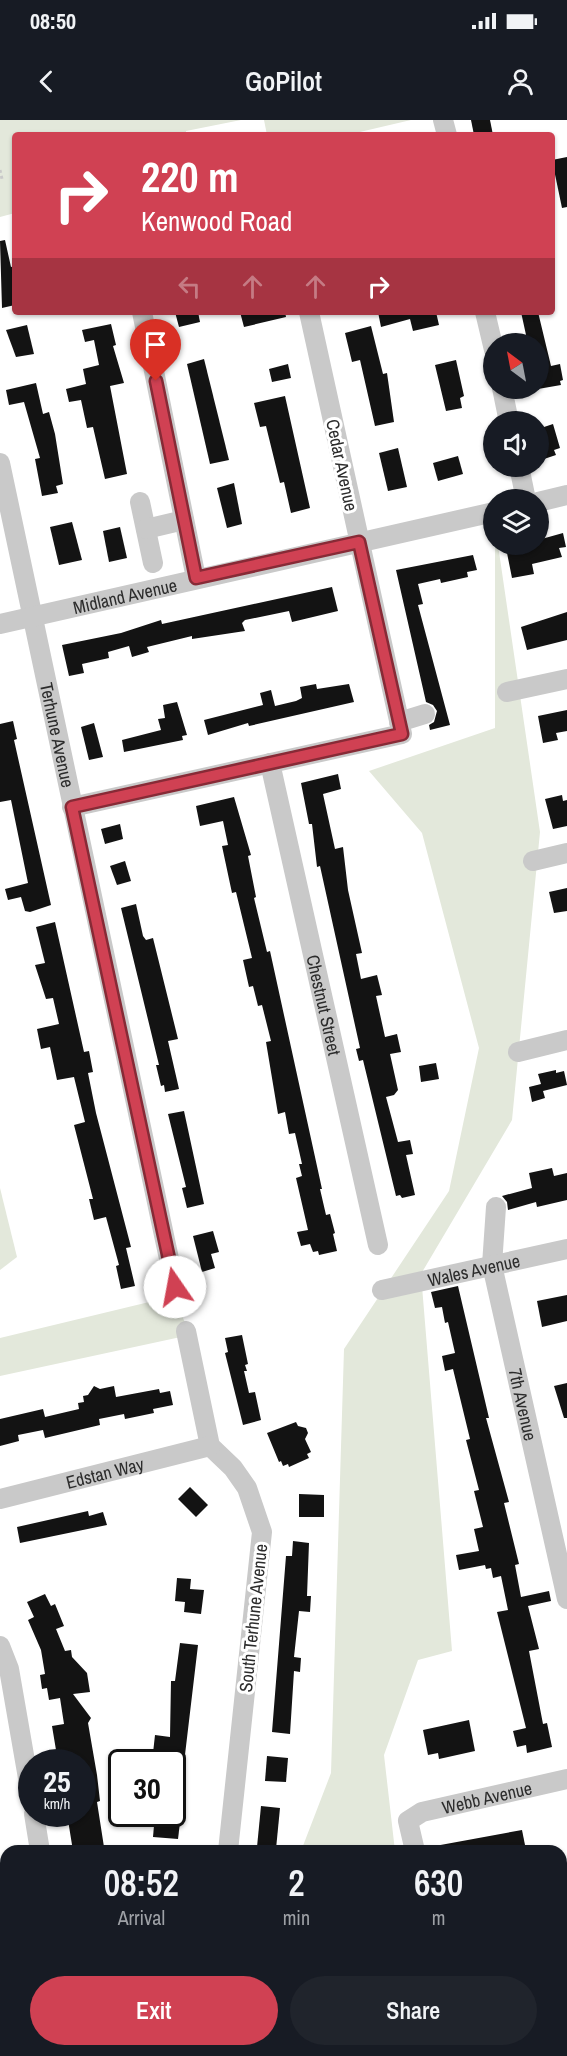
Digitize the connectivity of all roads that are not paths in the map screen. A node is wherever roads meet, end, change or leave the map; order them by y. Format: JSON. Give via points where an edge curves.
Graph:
{"nodes":[{"id":1,"x":143,"y":315,"type":"edge"},
{"id":2,"x":310,"y":315,"type":"edge"},
{"id":3,"x":486,"y":315,"type":"edge"},
{"id":4,"x":490,"y":333,"type":"edge"},
{"id":5,"x":0,"y":464,"type":"edge"},
{"id":6,"x":567,"y":495,"type":"edge"},
{"id":7,"x":549,"y":499,"type":"edge"},
{"id":8,"x":140,"y":502,"type":"dead end"},
{"id":9,"x":483,"y":514,"type":"edge"},
{"id":10,"x":184,"y":520,"type":"junction"},
{"id":11,"x":146,"y":529,"type":"junction"},
{"id":12,"x":359,"y":542,"type":"junction"},
{"id":13,"x":153,"y":563,"type":"dead end"},
{"id":14,"x":196,"y":578,"type":"junction"},
{"id":15,"x":31,"y":617,"type":"junction"},
{"id":16,"x":0,"y":624,"type":"edge"},
{"id":17,"x":567,"y":679,"type":"edge"},
{"id":18,"x":507,"y":692,"type":"dead end"},
{"id":19,"x":425,"y":714,"type":"dead end"},
{"id":20,"x":399,"y":722,"type":"junction"},
{"id":21,"x":270,"y":763,"type":"junction"},
{"id":22,"x":72,"y":807,"type":"junction"},
{"id":23,"x":567,"y":853,"type":"edge"},
{"id":24,"x":533,"y":861,"type":"dead end"},
{"id":25,"x":567,"y":1040,"type":"edge"},
{"id":26,"x":518,"y":1052,"type":"dead end"},
{"id":27,"x":496,"y":1207,"type":"dead end"},
{"id":28,"x":378,"y":1245,"type":"dead end"},
{"id":29,"x":567,"y":1249,"type":"edge"},
{"id":30,"x":492,"y":1265,"type":"junction"},
{"id":31,"x":175,"y":1287,"type":"dead end"},
{"id":32,"x":382,"y":1290,"type":"dead end"},
{"id":33,"x":186,"y":1331,"type":"dead end"},
{"id":34,"x":210,"y":1446,"type":"junction"},
{"id":35,"x":0,"y":1499,"type":"edge"},
{"id":36,"x":567,"y":1599,"type":"edge"},
{"id":37,"x":0,"y":1646,"type":"edge"},
{"id":38,"x":23,"y":1749,"type":"edge"},
{"id":39,"x":567,"y":1779,"type":"edge"},
{"id":40,"x":36,"y":1827,"type":"edge"},
{"id":41,"x":39,"y":1845,"type":"edge"},
{"id":42,"x":229,"y":1845,"type":"edge"},
{"id":43,"x":414,"y":1845,"type":"edge"}],
"edges":[{"from":1,"to":10,"type":"street"},
{"from":2,"to":12,"type":"street","name":"Cedar Avenue"},
{"from":3,"to":4,"type":"street"},
{"from":5,"to":15,"type":"street","name":"Terhune Avenue"},
{"from":6,"to":7,"type":"street"},
{"from":8,"to":11,"type":"street"},
{"from":9,"to":12,"type":"street","name":"Midland Avenue"},
{"from":10,"to":11,"type":"street"},
{"from":10,"to":14,"type":"street"},
{"from":11,"to":13,"type":"street"},
{"from":12,"to":14,"type":"street","name":"Midland Avenue"},
{"from":12,"to":20,"type":"street","name":"Cedar Avenue"},
{"from":14,"to":15,"type":"street","name":"Midland Avenue"},
{"from":15,"to":16,"type":"street","name":"Midland Avenue"},
{"from":15,"to":22,"type":"street","name":"Terhune Avenue"},
{"from":17,"to":18,"type":"street"},
{"from":19,"to":20,"type":"street"},
{"from":20,"to":21,"type":"street","via":[[402,734]]},
{"from":21,"to":22,"type":"street"},
{"from":21,"to":28,"type":"street","name":"Chestnut Street"},
{"from":22,"to":31,"type":"street","name":"Terhune Avenue"},
{"from":23,"to":24,"type":"street"},
{"from":25,"to":26,"type":"street"},
{"from":27,"to":30,"type":"street","name":"7th Avenue"},
{"from":29,"to":30,"type":"street","name":"Wales Avenue"},
{"from":30,"to":32,"type":"street","name":"Wales Avenue"},
{"from":30,"to":36,"type":"street","name":"7th Avenue"},
{"from":33,"to":34,"type":"street"},
{"from":34,"to":35,"type":"street","name":"Edstan Way"},
{"from":34,"to":42,"type":"street","name":"South Terhune Avenue","via":[[247,1488],[262,1532]]},
{"from":37,"to":38,"type":"street","via":[[9,1669]]},
{"from":39,"to":43,"type":"street","name":"Webb Avenue","via":[[422,1812],[408,1821]]},
{"from":40,"to":41,"type":"street"}]}
